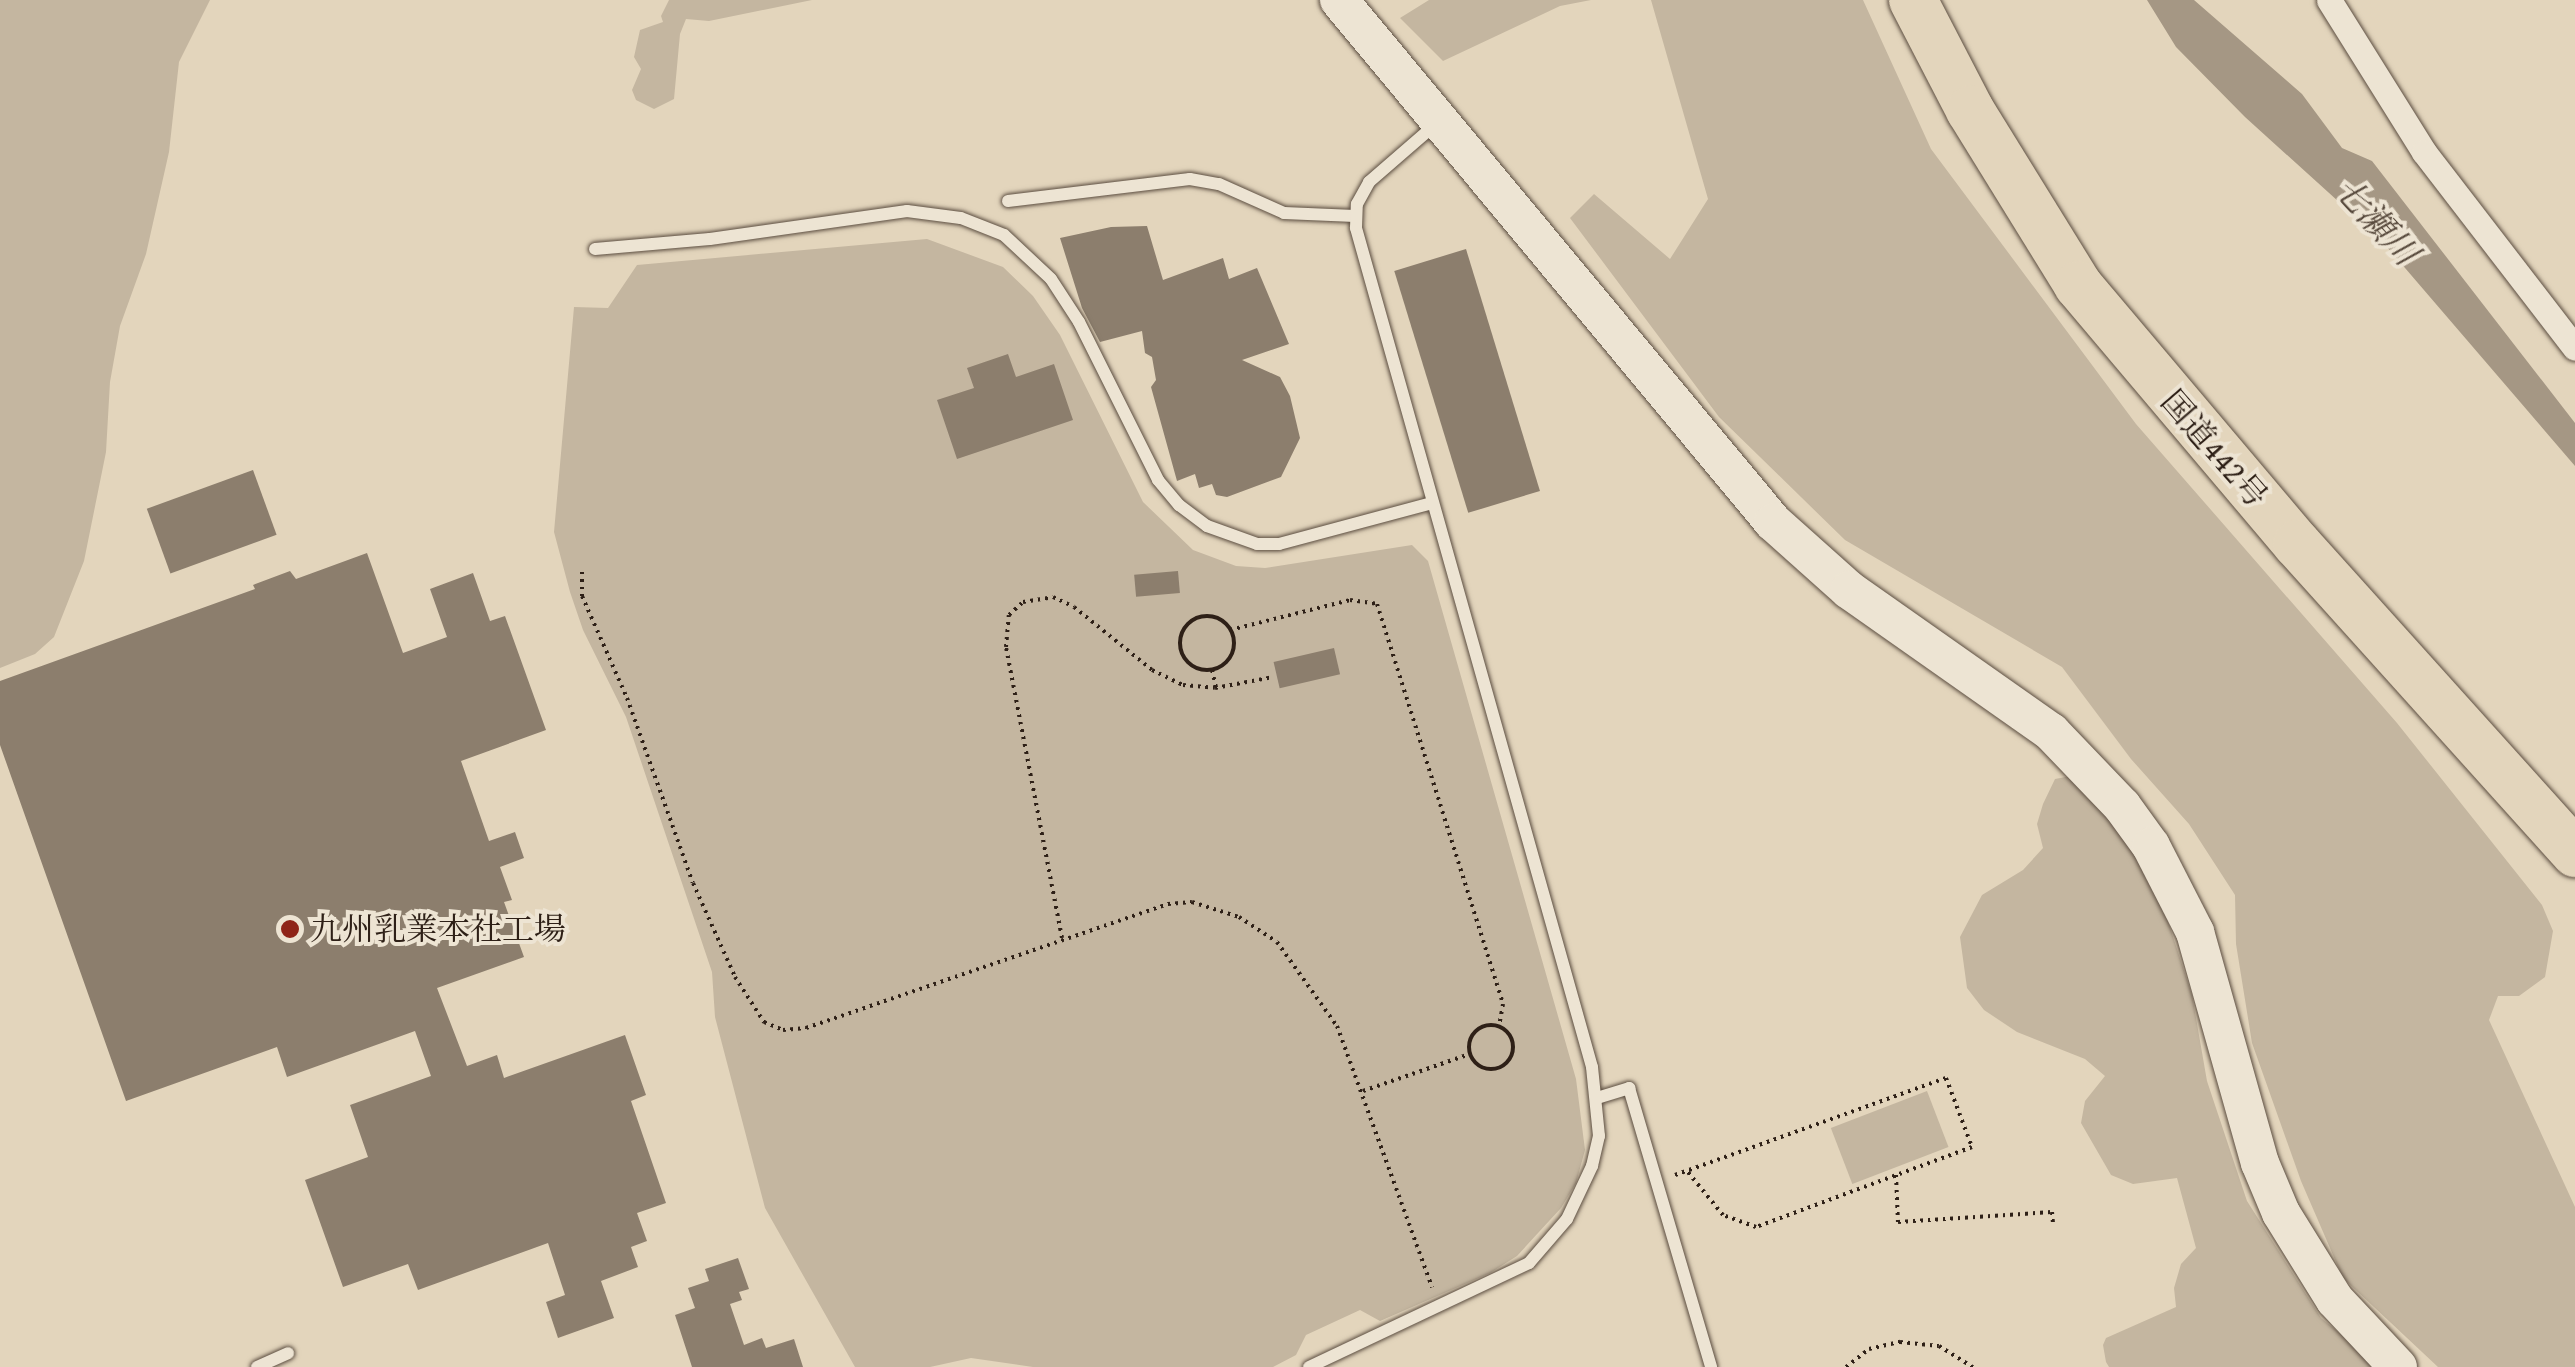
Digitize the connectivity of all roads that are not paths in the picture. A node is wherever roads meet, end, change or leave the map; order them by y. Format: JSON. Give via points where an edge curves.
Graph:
{"nodes":[{"id":1,"x":1339,"y":0,"type":"edge"},
{"id":2,"x":1914,"y":0,"type":"edge"},
{"id":3,"x":2329,"y":0,"type":"edge"},
{"id":4,"x":1439,"y":121,"type":"junction"},
{"id":5,"x":1008,"y":201,"type":"dead end"},
{"id":6,"x":1355,"y":216,"type":"junction"},
{"id":7,"x":594,"y":249,"type":"dead end"},
{"id":8,"x":2575,"y":348,"type":"edge"},
{"id":9,"x":1432,"y":504,"type":"junction"},
{"id":10,"x":2575,"y":853,"type":"edge"},
{"id":11,"x":1597,"y":1098,"type":"junction"},
{"id":12,"x":288,"y":1353,"type":"dead end"},
{"id":13,"x":258,"y":1367,"type":"edge"},
{"id":14,"x":1309,"y":1367,"type":"edge"},
{"id":15,"x":1710,"y":1367,"type":"edge"},
{"id":16,"x":2398,"y":1367,"type":"edge"}],
"edges":[{"from":1,"to":4,"type":"street"},
{"from":2,"to":10,"type":"highway","name":"国道442号","via":[[1970,110],[2078,285],[2296,544]]},
{"from":3,"to":8,"type":"street","via":[[2424,152]]},
{"from":4,"to":6,"type":"lane","via":[[1369,182]]},
{"from":4,"to":16,"type":"street","via":[[1773,522],[1849,590],[2051,732],[2122,806],[2195,932],[2260,1163],[2281,1213],[2335,1300]]},
{"from":5,"to":6,"type":"lane","via":[[1190,179],[1284,212]]},
{"from":6,"to":9,"type":"lane"},
{"from":7,"to":9,"type":"lane","via":[[907,211],[962,218],[1004,234],[1051,279],[1158,480],[1208,526],[1257,544],[1279,544]]},
{"from":9,"to":11,"type":"lane"},
{"from":11,"to":14,"type":"lane","via":[[1599,1136],[1582,1190],[1528,1264]]},
{"from":11,"to":15,"type":"lane","via":[[1629,1088]]},
{"from":12,"to":13,"type":"lane"}]}
